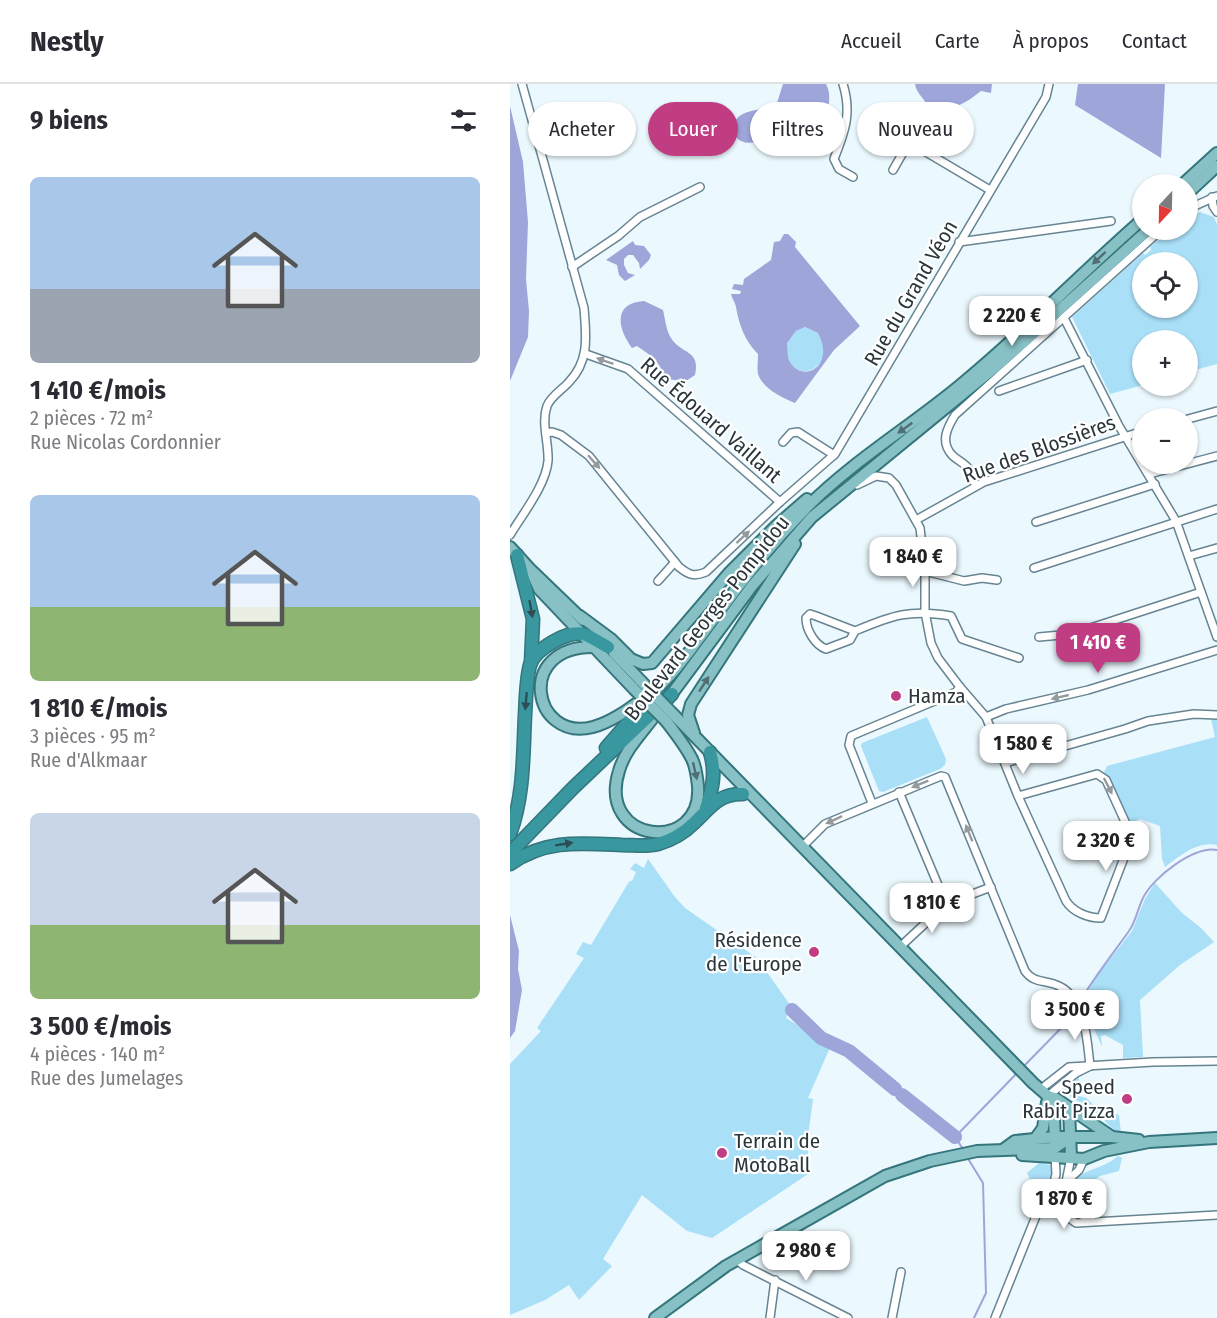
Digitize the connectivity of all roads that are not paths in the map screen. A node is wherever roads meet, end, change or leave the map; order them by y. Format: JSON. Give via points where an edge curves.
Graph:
{"nodes":[{"id":1,"x":522,"y":84,"type":"edge"},
{"id":2,"x":843,"y":84,"type":"edge"},
{"id":3,"x":1049,"y":84,"type":"edge"},
{"id":4,"x":1217,"y":153,"type":"edge"},
{"id":5,"x":1217,"y":166,"type":"edge"},
{"id":6,"x":893,"y":170,"type":"dead end"},
{"id":7,"x":1194,"y":174,"type":"edge"},
{"id":8,"x":853,"y":177,"type":"dead end"},
{"id":9,"x":1198,"y":184,"type":"edge"},
{"id":10,"x":700,"y":187,"type":"dead end"},
{"id":11,"x":990,"y":190,"type":"junction"},
{"id":12,"x":1214,"y":196,"type":"edge"},
{"id":13,"x":1198,"y":204,"type":"edge"},
{"id":14,"x":1217,"y":212,"type":"edge"},
{"id":15,"x":1111,"y":221,"type":"dead end"},
{"id":16,"x":1132,"y":229,"type":"edge"},
{"id":17,"x":1137,"y":240,"type":"edge"},
{"id":18,"x":1150,"y":240,"type":"edge"},
{"id":19,"x":959,"y":242,"type":"junction"},
{"id":20,"x":572,"y":267,"type":"junction"},
{"id":21,"x":1064,"y":318,"type":"junction"},
{"id":22,"x":586,"y":354,"type":"junction"},
{"id":23,"x":1087,"y":360,"type":"junction"},
{"id":24,"x":999,"y":391,"type":"dead end"},
{"id":25,"x":1217,"y":411,"type":"edge"},
{"id":26,"x":1198,"y":416,"type":"edge"},
{"id":27,"x":546,"y":433,"type":"junction"},
{"id":28,"x":1132,"y":433,"type":"edge"},
{"id":29,"x":1125,"y":435,"type":"junction"},
{"id":30,"x":783,"y":442,"type":"dead end"},
{"id":31,"x":1132,"y":446,"type":"edge"},
{"id":32,"x":834,"y":456,"type":"junction"},
{"id":33,"x":1217,"y":456,"type":"edge"},
{"id":34,"x":1198,"y":461,"type":"edge"},
{"id":35,"x":1149,"y":474,"type":"edge"},
{"id":36,"x":842,"y":475,"type":"junction"},
{"id":37,"x":1155,"y":484,"type":"junction"},
{"id":38,"x":976,"y":486,"type":"junction"},
{"id":39,"x":831,"y":500,"type":"junction"},
{"id":40,"x":780,"y":502,"type":"junction"},
{"id":41,"x":1217,"y":509,"type":"edge"},
{"id":42,"x":812,"y":517,"type":"junction"},
{"id":43,"x":916,"y":520,"type":"junction"},
{"id":44,"x":1176,"y":521,"type":"junction"},
{"id":45,"x":1036,"y":522,"type":"dead end"},
{"id":46,"x":510,"y":535,"type":"edge"},
{"id":47,"x":1217,"y":548,"type":"edge"},
{"id":48,"x":514,"y":551,"type":"edge"},
{"id":49,"x":1189,"y":556,"type":"junction"},
{"id":50,"x":675,"y":562,"type":"junction"},
{"id":51,"x":529,"y":568,"type":"junction"},
{"id":52,"x":1034,"y":568,"type":"dead end"},
{"id":53,"x":925,"y":571,"type":"junction"},
{"id":54,"x":997,"y":580,"type":"dead end"},
{"id":55,"x":658,"y":581,"type":"dead end"},
{"id":56,"x":1201,"y":592,"type":"junction"},
{"id":57,"x":925,"y":612,"type":"junction"},
{"id":58,"x":580,"y":616,"type":"junction"},
{"id":59,"x":855,"y":631,"type":"junction"},
{"id":60,"x":582,"y":634,"type":"junction"},
{"id":61,"x":1039,"y":637,"type":"dead end"},
{"id":62,"x":1217,"y":637,"type":"edge"},
{"id":63,"x":602,"y":647,"type":"junction"},
{"id":64,"x":1217,"y":650,"type":"edge"},
{"id":65,"x":1019,"y":658,"type":"dead end"},
{"id":66,"x":531,"y":664,"type":"junction"},
{"id":67,"x":659,"y":687,"type":"junction"},
{"id":68,"x":960,"y":687,"type":"junction"},
{"id":69,"x":672,"y":694,"type":"junction"},
{"id":70,"x":1217,"y":715,"type":"edge"},
{"id":71,"x":669,"y":717,"type":"junction"},
{"id":72,"x":986,"y":717,"type":"junction"},
{"id":73,"x":695,"y":736,"type":"junction"},
{"id":74,"x":710,"y":752,"type":"junction"},
{"id":75,"x":1005,"y":763,"type":"junction"},
{"id":76,"x":714,"y":765,"type":"junction"},
{"id":77,"x":573,"y":788,"type":"junction"},
{"id":78,"x":900,"y":792,"type":"junction"},
{"id":79,"x":743,"y":794,"type":"junction"},
{"id":80,"x":1018,"y":796,"type":"junction"},
{"id":81,"x":872,"y":803,"type":"junction"},
{"id":82,"x":760,"y":804,"type":"junction"},
{"id":83,"x":706,"y":810,"type":"junction"},
{"id":84,"x":510,"y":834,"type":"edge"},
{"id":85,"x":803,"y":846,"type":"junction"},
{"id":86,"x":510,"y":853,"type":"edge"},
{"id":87,"x":510,"y":864,"type":"edge"},
{"id":88,"x":991,"y":887,"type":"junction"},
{"id":89,"x":946,"y":904,"type":"junction"},
{"id":90,"x":902,"y":946,"type":"junction"},
{"id":91,"x":1217,"y":1062,"type":"edge"},
{"id":92,"x":1090,"y":1066,"type":"junction"},
{"id":93,"x":1044,"y":1092,"type":"junction"},
{"id":94,"x":1069,"y":1109,"type":"junction"},
{"id":95,"x":1071,"y":1137,"type":"junction"},
{"id":96,"x":1112,"y":1137,"type":"junction"},
{"id":97,"x":1217,"y":1138,"type":"edge"},
{"id":98,"x":1035,"y":1139,"type":"junction"},
{"id":99,"x":1149,"y":1142,"type":"junction"},
{"id":100,"x":1051,"y":1149,"type":"junction"},
{"id":101,"x":1001,"y":1150,"type":"junction"},
{"id":102,"x":1071,"y":1157,"type":"junction"},
{"id":103,"x":1084,"y":1159,"type":"junction"},
{"id":104,"x":1066,"y":1182,"type":"junction"},
{"id":105,"x":1050,"y":1200,"type":"junction"},
{"id":106,"x":1217,"y":1215,"type":"edge"},
{"id":107,"x":741,"y":1257,"type":"junction"},
{"id":108,"x":901,"y":1272,"type":"dead end"},
{"id":109,"x":775,"y":1280,"type":"junction"},
{"id":110,"x":656,"y":1318,"type":"edge"},
{"id":111,"x":770,"y":1318,"type":"edge"},
{"id":112,"x":848,"y":1318,"type":"edge"},
{"id":113,"x":892,"y":1318,"type":"edge"},
{"id":114,"x":995,"y":1318,"type":"edge"}],
"edges":[{"from":1,"to":20,"type":"street"},
{"from":2,"to":8,"type":"street","via":[[848,112],[834,159],[839,170]]},
{"from":3,"to":11,"type":"street","name":"Rue du Grand Véon","via":[[1046,97]]},
{"from":4,"to":7,"type":"main road"},
{"from":5,"to":9,"type":"main road"},
{"from":6,"to":11,"type":"street","via":[[909,142]]},
{"from":10,"to":20,"type":"street","via":[[640,217]]},
{"from":11,"to":19,"type":"street","name":"Rue du Grand Véon"},
{"from":12,"to":13,"type":"street"},
{"from":12,"to":14,"type":"street"},
{"from":15,"to":19,"type":"street"},
{"from":16,"to":36,"type":"main road","name":"Boulevard Georges Pompidou","one_way":true,"via":[[966,381]]},
{"from":17,"to":39,"type":"main road","name":"Boulevard Georges Pompidou","via":[[1003,361]]},
{"from":18,"to":21,"type":"street"},
{"from":19,"to":32,"type":"street","name":"Rue du Grand Véon"},
{"from":20,"to":22,"type":"street","via":[[584,308]]},
{"from":21,"to":23,"type":"street"},
{"from":21,"to":38,"type":"street","via":[[948,425],[947,446],[967,467]]},
{"from":22,"to":27,"type":"street","via":[[577,372],[548,405]]},
{"from":40,"to":22,"type":"street","name":"Rue Édouard Vaillant","one_way":true,"via":[[628,369]]},
{"from":23,"to":24,"type":"street"},
{"from":23,"to":29,"type":"street"},
{"from":25,"to":26,"type":"street"},
{"from":27,"to":46,"type":"street","via":[[546,472]]},
{"from":27,"to":50,"type":"street","one_way":true,"via":[[561,435],[589,456]]},
{"from":28,"to":29,"type":"street","name":"Rue des Blossières"},
{"from":29,"to":31,"type":"street"},
{"from":29,"to":38,"type":"street","name":"Rue des Blossières"},
{"from":30,"to":32,"type":"street","via":[[790,433],[798,432]]},
{"from":32,"to":40,"type":"street","name":"Rue du Grand Véon"},
{"from":33,"to":34,"type":"street"},
{"from":35,"to":37,"type":"street"},
{"from":36,"to":58,"type":"main road","name":"Boulevard Georges Pompidou","via":[[803,502],[748,553],[652,663],[631,659]]},
{"from":36,"to":67,"type":"main road","name":"Boulevard Georges Pompidou","via":[[770,546]]},
{"from":37,"to":44,"type":"street"},
{"from":37,"to":45,"type":"street"},
{"from":38,"to":43,"type":"street","name":"Rue des Blossières"},
{"from":39,"to":42,"type":"main road","name":"Boulevard Georges Pompidou"},
{"from":39,"to":43,"type":"street","via":[[876,476],[889,478]]},
{"from":50,"to":40,"type":"street","name":"Rue du Grand Véon","one_way":true,"via":[[691,575],[706,572]]},
{"from":41,"to":44,"type":"street"},
{"from":42,"to":69,"type":"main road","name":"Boulevard Georges Pompidou","via":[[752,586]]},
{"from":73,"to":42,"type":"main road","one_way":true,"via":[[688,715],[691,704]]},
{"from":43,"to":53,"type":"street"},
{"from":44,"to":49,"type":"street"},
{"from":44,"to":52,"type":"street"},
{"from":47,"to":49,"type":"street"},
{"from":48,"to":51,"type":"main road"},
{"from":48,"to":66,"type":"highway","one_way":true,"via":[[533,619]]},
{"from":49,"to":56,"type":"street"},
{"from":50,"to":55,"type":"street"},
{"from":51,"to":58,"type":"main road"},
{"from":51,"to":60,"type":"main road","via":[[539,589]]},
{"from":53,"to":54,"type":"street","via":[[964,581]]},
{"from":53,"to":57,"type":"street"},
{"from":56,"to":61,"type":"street","via":[[1072,634]]},
{"from":56,"to":62,"type":"street"},
{"from":57,"to":59,"type":"street","via":[[893,615]]},
{"from":57,"to":65,"type":"street","via":[[951,616],[962,639]]},
{"from":57,"to":68,"type":"street","via":[[931,643]]},
{"from":58,"to":63,"type":"main road"},
{"from":59,"to":59,"type":"street","via":[[810,614],[806,618],[817,645],[826,649],[850,640]]},
{"from":60,"to":63,"type":"highway"},
{"from":60,"to":66,"type":"highway","via":[[545,647]]},
{"from":63,"to":67,"type":"main road","name":"Boulevard Georges Pompidou","via":[[569,649],[558,654],[545,669],[540,690],[544,708],[555,720],[581,729],[601,724]]},
{"from":63,"to":71,"type":"main road","bridge":true},
{"from":64,"to":72,"type":"street","one_way":true},
{"from":66,"to":84,"type":"highway","one_way":true,"via":[[521,791]]},
{"from":67,"to":77,"type":"highway"},
{"from":68,"to":72,"type":"street"},
{"from":68,"to":81,"type":"street","via":[[851,736],[849,745]]},
{"from":71,"to":69,"type":"main road","name":"Boulevard Georges Pompidou","one_way":true,"via":[[692,760],[698,798],[692,814],[678,828],[653,833],[628,822],[616,800],[616,782],[631,747]]},
{"from":69,"to":77,"type":"highway"},
{"from":70,"to":75,"type":"street","via":[[1148,721]]},
{"from":71,"to":73,"type":"main road"},
{"from":71,"to":76,"type":"main road"},
{"from":72,"to":75,"type":"street"},
{"from":73,"to":74,"type":"main road"},
{"from":74,"to":76,"type":"highway"},
{"from":74,"to":82,"type":"main road"},
{"from":75,"to":80,"type":"street"},
{"from":76,"to":79,"type":"main road"},
{"from":76,"to":83,"type":"highway","via":[[713,789]]},
{"from":77,"to":86,"type":"highway"},
{"from":78,"to":81,"type":"street"},
{"from":88,"to":78,"type":"street","one_way":true,"via":[[948,779],[940,776]]},
{"from":78,"to":89,"type":"street"},
{"from":79,"to":82,"type":"main road"},
{"from":79,"to":83,"type":"highway","via":[[719,798]]},
{"from":80,"to":80,"type":"street","one_way":true,"via":[[1091,775],[1102,775],[1106,780],[1132,837],[1101,918],[1071,909]]},
{"from":81,"to":85,"type":"street","one_way":true,"via":[[825,824]]},
{"from":82,"to":85,"type":"main road"},
{"from":87,"to":83,"type":"highway","one_way":true,"via":[[542,848],[573,842],[656,844],[681,834]]},
{"from":85,"to":90,"type":"main road"},
{"from":88,"to":89,"type":"street"},
{"from":88,"to":92,"type":"street","via":[[1025,971],[1034,980],[1062,987],[1078,1009],[1085,1023]]},
{"from":89,"to":90,"type":"street"},
{"from":90,"to":93,"type":"main road"},
{"from":91,"to":92,"type":"street"},
{"from":92,"to":93,"type":"street"},
{"from":93,"to":94,"type":"main road"},
{"from":93,"to":98,"type":"main road","via":[[1043,1128]]},
{"from":93,"to":100,"type":"main road","via":[[1054,1117]]},
{"from":94,"to":95,"type":"main road"},
{"from":94,"to":96,"type":"main road"},
{"from":95,"to":96,"type":"main road"},
{"from":95,"to":100,"type":"main road"},
{"from":95,"to":102,"type":"main road"},
{"from":96,"to":99,"type":"main road"},
{"from":97,"to":99,"type":"main road"},
{"from":98,"to":100,"type":"main road"},
{"from":98,"to":101,"type":"main road","via":[[1015,1141]]},
{"from":99,"to":103,"type":"main road"},
{"from":100,"to":101,"type":"main road"},
{"from":100,"to":102,"type":"main road"},
{"from":100,"to":105,"type":"street","via":[[1056,1174]]},
{"from":101,"to":107,"type":"main road","via":[[957,1155],[885,1176]]},
{"from":102,"to":103,"type":"main road"},
{"from":102,"to":104,"type":"street"},
{"from":103,"to":104,"type":"street"},
{"from":104,"to":105,"type":"street"},
{"from":105,"to":106,"type":"street","via":[[1062,1202],[1092,1221]]},
{"from":105,"to":114,"type":"street","via":[[1036,1216]]},
{"from":107,"to":109,"type":"street","via":[[743,1265]]},
{"from":107,"to":110,"type":"main road"},
{"from":108,"to":113,"type":"street"},
{"from":109,"to":111,"type":"street"},
{"from":109,"to":112,"type":"street"}]}
